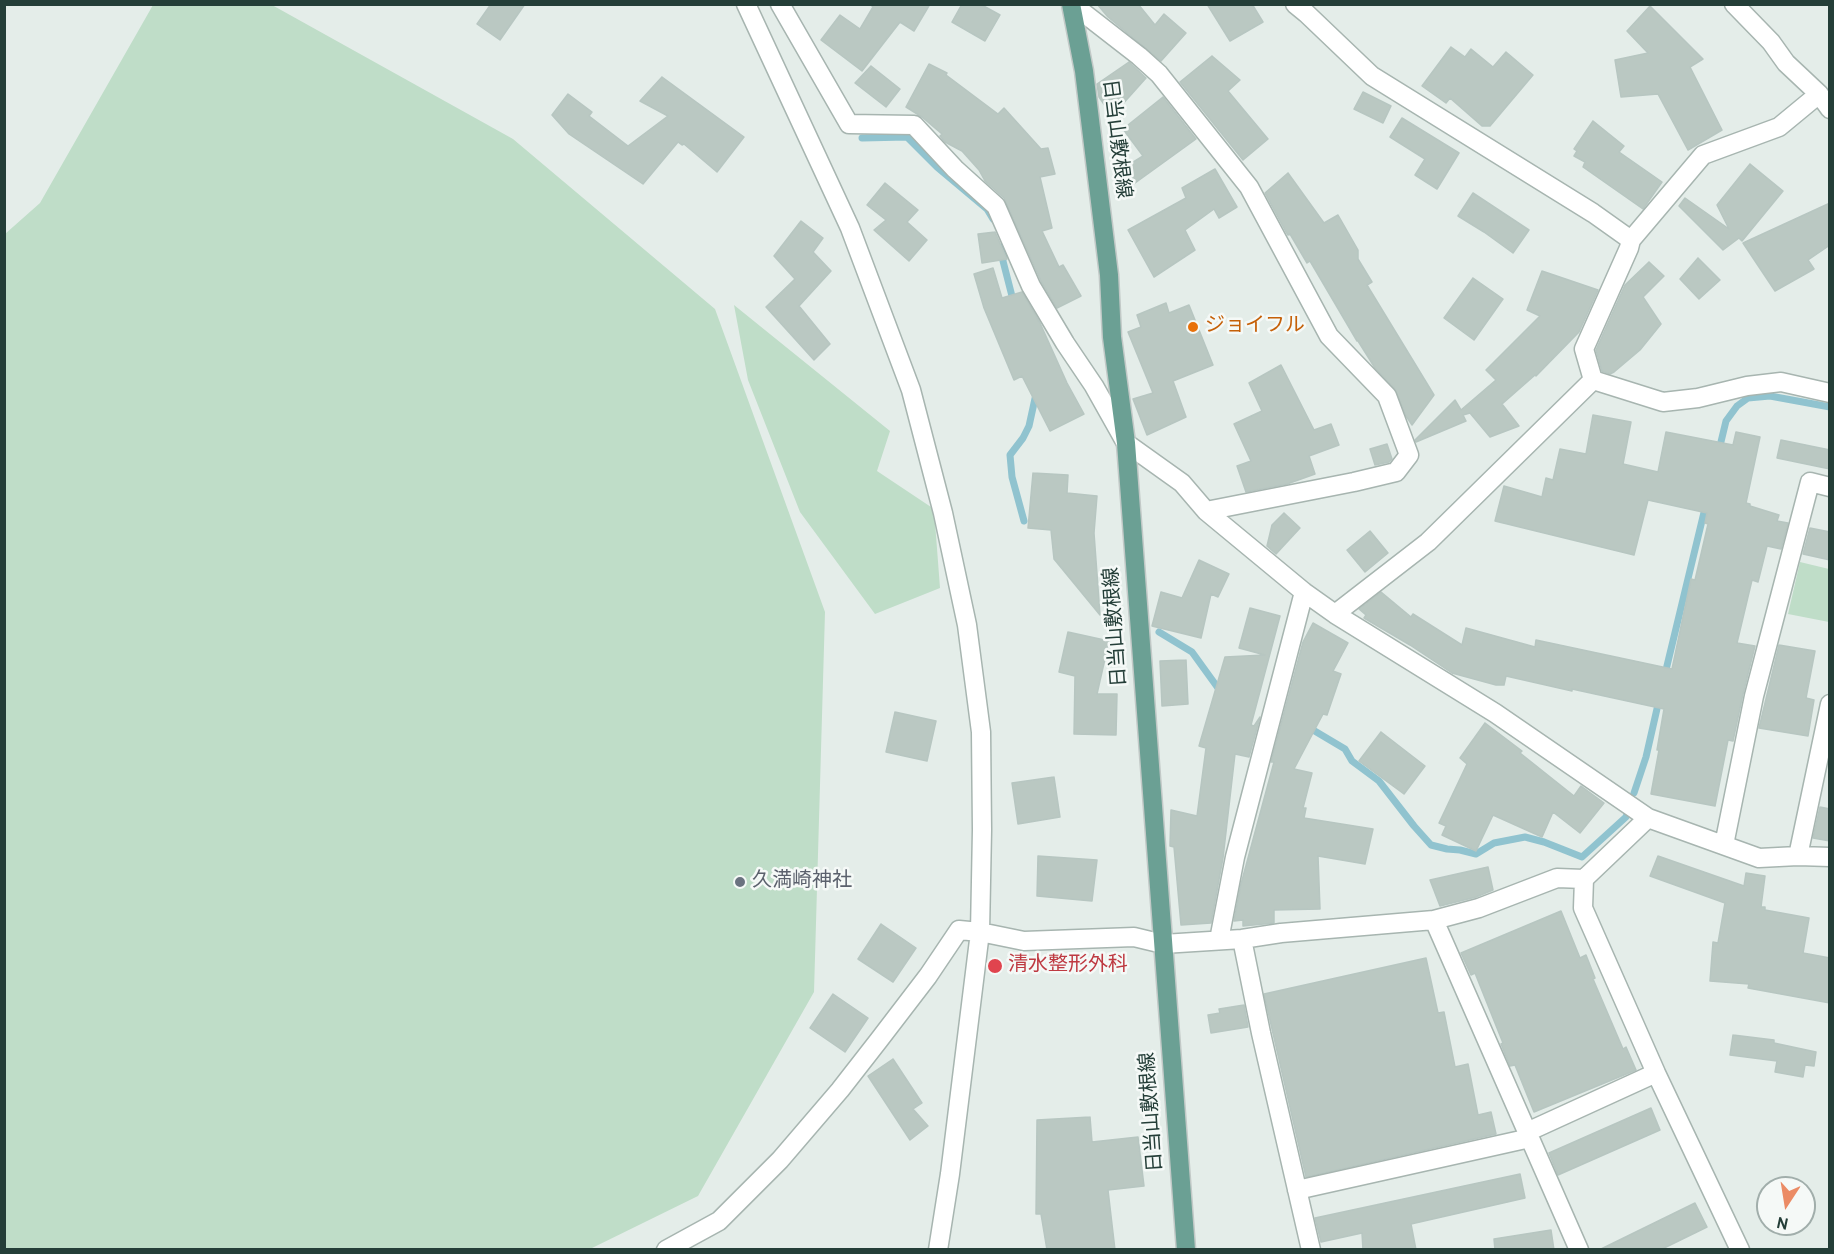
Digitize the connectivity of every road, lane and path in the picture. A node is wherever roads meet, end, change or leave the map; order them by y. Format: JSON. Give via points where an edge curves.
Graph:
{"nodes":[{"id":1,"x":746,"y":4,"type":"edge"},
{"id":2,"x":780,"y":4,"type":"edge"},
{"id":3,"x":1071,"y":4,"type":"edge"},
{"id":4,"x":1295,"y":4,"type":"edge"},
{"id":5,"x":1734,"y":4,"type":"edge"},
{"id":6,"x":1824,"y":102,"type":"edge"},
{"id":7,"x":1631,"y":240,"type":"junction"},
{"id":8,"x":1593,"y":380,"type":"junction"},
{"id":9,"x":1830,"y":393,"type":"edge"},
{"id":10,"x":1126,"y":443,"type":"junction"},
{"id":11,"x":1830,"y":486,"type":"edge"},
{"id":12,"x":1206,"y":511,"type":"junction"},
{"id":13,"x":1304,"y":592,"type":"junction"},
{"id":14,"x":1335,"y":614,"type":"junction"},
{"id":15,"x":1830,"y":704,"type":"edge"},
{"id":16,"x":1648,"y":818,"type":"junction"},
{"id":17,"x":1724,"y":845,"type":"junction"},
{"id":18,"x":1798,"y":856,"type":"junction"},
{"id":19,"x":1830,"y":857,"type":"edge"},
{"id":20,"x":1584,"y":879,"type":"junction"},
{"id":21,"x":1434,"y":920,"type":"junction"},
{"id":22,"x":980,"y":932,"type":"junction"},
{"id":23,"x":1242,"y":939,"type":"junction"},
{"id":24,"x":1219,"y":940,"type":"junction"},
{"id":25,"x":1163,"y":944,"type":"junction"},
{"id":26,"x":1656,"y":1073,"type":"junction"},
{"id":27,"x":1529,"y":1135,"type":"junction"},
{"id":28,"x":1297,"y":1190,"type":"junction"},
{"id":29,"x":666,"y":1250,"type":"edge"},
{"id":30,"x":938,"y":1250,"type":"edge"},
{"id":31,"x":1186,"y":1250,"type":"edge"},
{"id":32,"x":1311,"y":1250,"type":"edge"},
{"id":33,"x":1579,"y":1250,"type":"edge"},
{"id":34,"x":1740,"y":1250,"type":"edge"}],
"edges":[{"from":1,"to":22,"type":"street","via":[[850,228],[911,390],[943,513],[967,625],[981,732]]},
{"from":2,"to":10,"type":"street","via":[[849,124],[914,125],[996,206],[1031,286]]},
{"from":3,"to":10,"type":"main road","name":"日当山敷根線","via":[[1084,71]]},
{"from":3,"to":12,"type":"street","via":[[1159,74],[1249,187],[1329,336],[1387,396],[1409,455],[1396,472]]},
{"from":4,"to":7,"type":"street","via":[[1372,76]]},
{"from":5,"to":6,"type":"street"},
{"from":6,"to":7,"type":"street","via":[[1779,127],[1703,154]]},
{"from":7,"to":8,"type":"street","via":[[1584,350]]},
{"from":8,"to":9,"type":"street","via":[[1663,402],[1781,382]]},
{"from":8,"to":14,"type":"street","via":[[1428,542]]},
{"from":10,"to":12,"type":"street","via":[[1182,483]]},
{"from":10,"to":25,"type":"main road","name":"日当山敷根線"},
{"from":11,"to":17,"type":"street","via":[[1810,482],[1754,696]]},
{"from":12,"to":13,"type":"street"},
{"from":13,"to":14,"type":"street"},
{"from":13,"to":24,"type":"street","via":[[1235,857]]},
{"from":14,"to":16,"type":"street","via":[[1495,713]]},
{"from":15,"to":18,"type":"street"},
{"from":16,"to":17,"type":"street"},
{"from":16,"to":20,"type":"street"},
{"from":17,"to":18,"type":"street","via":[[1758,858]]},
{"from":18,"to":19,"type":"street"},
{"from":20,"to":21,"type":"street","via":[[1557,878],[1479,908]]},
{"from":20,"to":26,"type":"street","via":[[1583,908]]},
{"from":21,"to":23,"type":"street"},
{"from":21,"to":27,"type":"street"},
{"from":22,"to":25,"type":"street","via":[[1024,941],[1134,937]]},
{"from":22,"to":29,"type":"street","via":[[959,930],[879,1041],[780,1160],[719,1221]]},
{"from":22,"to":30,"type":"street"},
{"from":23,"to":24,"type":"street"},
{"from":23,"to":28,"type":"street"},
{"from":24,"to":25,"type":"street"},
{"from":25,"to":31,"type":"main road","name":"日当山敷根線"},
{"from":26,"to":27,"type":"street"},
{"from":26,"to":34,"type":"street"},
{"from":27,"to":28,"type":"street"},
{"from":27,"to":33,"type":"street"},
{"from":28,"to":32,"type":"street"}]}
